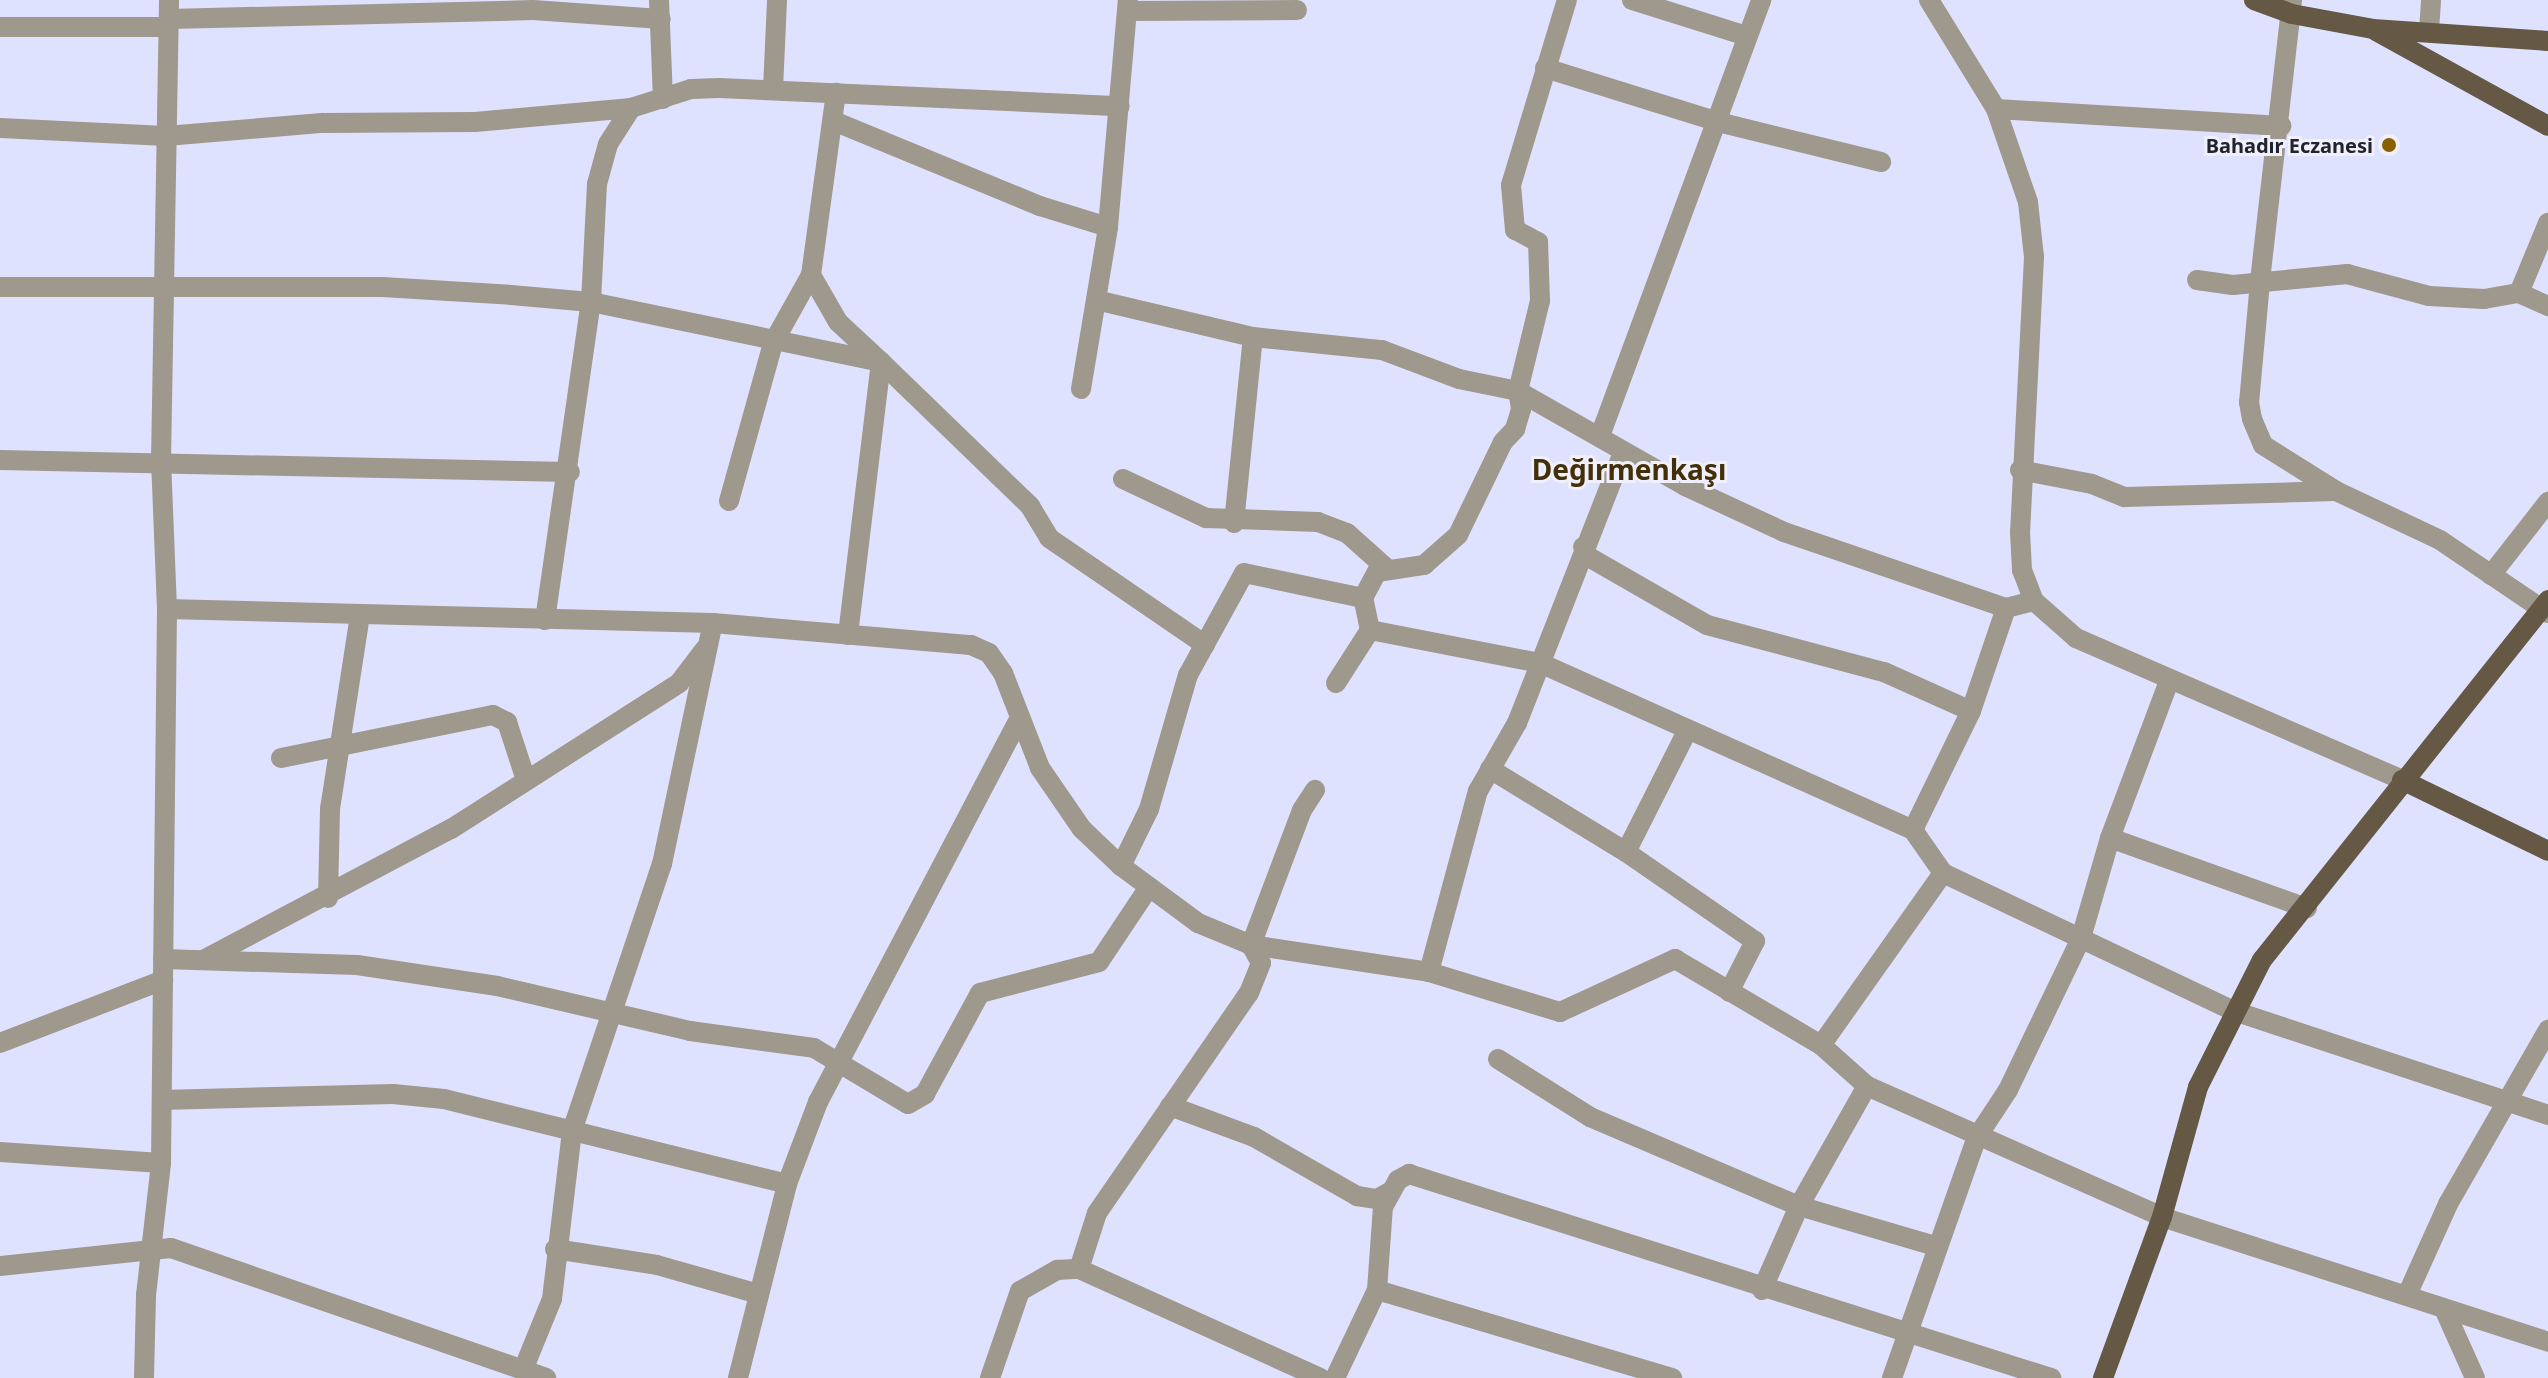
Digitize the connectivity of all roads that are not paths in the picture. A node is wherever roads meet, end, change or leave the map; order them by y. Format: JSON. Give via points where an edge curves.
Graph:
{"nodes":[{"id":1,"x":777,"y":0,"type":"edge"},
{"id":2,"x":1567,"y":0,"type":"edge"},
{"id":3,"x":1632,"y":0,"type":"edge"},
{"id":4,"x":1761,"y":0,"type":"edge"},
{"id":5,"x":1929,"y":0,"type":"edge"},
{"id":6,"x":2254,"y":0,"type":"edge"},
{"id":7,"x":2431,"y":0,"type":"edge"},
{"id":8,"x":533,"y":5,"type":"edge"},
{"id":9,"x":1128,"y":5,"type":"edge"},
{"id":10,"x":2292,"y":7,"type":"edge"},
{"id":11,"x":660,"y":9,"type":"edge"},
{"id":12,"x":1297,"y":10,"type":"dead end"},
{"id":13,"x":169,"y":16,"type":"edge"},
{"id":14,"x":0,"y":27,"type":"edge"},
{"id":15,"x":2373,"y":29,"type":"junction"},
{"id":16,"x":2429,"y":30,"type":"junction"},
{"id":17,"x":1747,"y":36,"type":"junction"},
{"id":18,"x":2548,"y":41,"type":"edge"},
{"id":19,"x":1545,"y":68,"type":"junction"},
{"id":20,"x":773,"y":89,"type":"junction"},
{"id":21,"x":836,"y":93,"type":"junction"},
{"id":22,"x":663,"y":99,"type":"junction"},
{"id":23,"x":1120,"y":106,"type":"junction"},
{"id":24,"x":631,"y":108,"type":"junction"},
{"id":25,"x":1996,"y":109,"type":"junction"},
{"id":26,"x":836,"y":122,"type":"junction"},
{"id":27,"x":1718,"y":122,"type":"junction"},
{"id":28,"x":2281,"y":126,"type":"junction"},
{"id":29,"x":2548,"y":126,"type":"edge"},
{"id":30,"x":0,"y":128,"type":"edge"},
{"id":31,"x":166,"y":136,"type":"junction"},
{"id":32,"x":1881,"y":162,"type":"dead end"},
{"id":33,"x":2548,"y":223,"type":"edge"},
{"id":34,"x":1108,"y":227,"type":"junction"},
{"id":35,"x":811,"y":275,"type":"junction"},
{"id":36,"x":2197,"y":280,"type":"dead end"},
{"id":37,"x":2260,"y":282,"type":"junction"},
{"id":38,"x":163,"y":286,"type":"junction"},
{"id":39,"x":0,"y":287,"type":"edge"},
{"id":40,"x":2519,"y":293,"type":"junction"},
{"id":41,"x":1096,"y":300,"type":"junction"},
{"id":42,"x":591,"y":302,"type":"junction"},
{"id":43,"x":2548,"y":306,"type":"edge"},
{"id":44,"x":1253,"y":337,"type":"junction"},
{"id":45,"x":773,"y":343,"type":"junction"},
{"id":46,"x":881,"y":362,"type":"junction"},
{"id":47,"x":1081,"y":389,"type":"dead end"},
{"id":48,"x":1518,"y":391,"type":"junction"},
{"id":49,"x":1600,"y":436,"type":"junction"},
{"id":50,"x":1623,"y":452,"type":"junction"},
{"id":51,"x":0,"y":460,"type":"edge"},
{"id":52,"x":161,"y":461,"type":"junction"},
{"id":53,"x":2020,"y":470,"type":"junction"},
{"id":54,"x":570,"y":472,"type":"junction"},
{"id":55,"x":1123,"y":479,"type":"dead end"},
{"id":56,"x":2336,"y":491,"type":"junction"},
{"id":57,"x":729,"y":501,"type":"dead end"},
{"id":58,"x":2548,"y":502,"type":"edge"},
{"id":59,"x":1234,"y":523,"type":"junction"},
{"id":60,"x":1583,"y":547,"type":"junction"},
{"id":61,"x":1385,"y":567,"type":"junction"},
{"id":62,"x":2491,"y":575,"type":"junction"},
{"id":63,"x":1363,"y":598,"type":"junction"},
{"id":64,"x":2034,"y":601,"type":"junction"},
{"id":65,"x":2006,"y":608,"type":"junction"},
{"id":66,"x":2546,"y":608,"type":"edge"},
{"id":67,"x":167,"y":609,"type":"junction"},
{"id":68,"x":360,"y":615,"type":"junction"},
{"id":69,"x":545,"y":620,"type":"junction"},
{"id":70,"x":1370,"y":630,"type":"junction"},
{"id":71,"x":711,"y":633,"type":"junction"},
{"id":72,"x":848,"y":635,"type":"junction"},
{"id":73,"x":1205,"y":645,"type":"junction"},
{"id":74,"x":1540,"y":663,"type":"junction"},
{"id":75,"x":2169,"y":681,"type":"junction"},
{"id":76,"x":1336,"y":683,"type":"dead end"},
{"id":77,"x":1971,"y":711,"type":"junction"},
{"id":78,"x":1018,"y":721,"type":"junction"},
{"id":79,"x":1687,"y":731,"type":"junction"},
{"id":80,"x":340,"y":750,"type":"junction"},
{"id":81,"x":281,"y":758,"type":"dead end"},
{"id":82,"x":1490,"y":769,"type":"junction"},
{"id":83,"x":526,"y":780,"type":"junction"},
{"id":84,"x":2402,"y":780,"type":"junction"},
{"id":85,"x":1315,"y":790,"type":"dead end"},
{"id":86,"x":1913,"y":830,"type":"junction"},
{"id":87,"x":2110,"y":838,"type":"junction"},
{"id":88,"x":2548,"y":851,"type":"edge"},
{"id":89,"x":1626,"y":852,"type":"junction"},
{"id":90,"x":1121,"y":866,"type":"junction"},
{"id":91,"x":1943,"y":873,"type":"junction"},
{"id":92,"x":1149,"y":887,"type":"junction"},
{"id":93,"x":328,"y":898,"type":"junction"},
{"id":94,"x":2307,"y":908,"type":"junction"},
{"id":95,"x":2081,"y":938,"type":"junction"},
{"id":96,"x":1251,"y":945,"type":"junction"},
{"id":97,"x":163,"y":959,"type":"junction"},
{"id":98,"x":204,"y":960,"type":"junction"},
{"id":99,"x":1429,"y":972,"type":"junction"},
{"id":100,"x":163,"y":980,"type":"junction"},
{"id":101,"x":1729,"y":992,"type":"junction"},
{"id":102,"x":2234,"y":1011,"type":"junction"},
{"id":103,"x":612,"y":1015,"type":"junction"},
{"id":104,"x":2548,"y":1030,"type":"edge"},
{"id":105,"x":0,"y":1043,"type":"edge"},
{"id":106,"x":1821,"y":1045,"type":"junction"},
{"id":107,"x":1498,"y":1059,"type":"dead end"},
{"id":108,"x":840,"y":1064,"type":"junction"},
{"id":109,"x":1867,"y":1086,"type":"junction"},
{"id":110,"x":162,"y":1100,"type":"junction"},
{"id":111,"x":2507,"y":1100,"type":"junction"},
{"id":112,"x":1170,"y":1106,"type":"junction"},
{"id":113,"x":2548,"y":1115,"type":"edge"},
{"id":114,"x":572,"y":1131,"type":"junction"},
{"id":115,"x":1977,"y":1137,"type":"junction"},
{"id":116,"x":0,"y":1152,"type":"edge"},
{"id":117,"x":161,"y":1163,"type":"junction"},
{"id":118,"x":787,"y":1184,"type":"junction"},
{"id":119,"x":1388,"y":1193,"type":"junction"},
{"id":120,"x":1799,"y":1206,"type":"junction"},
{"id":121,"x":2162,"y":1217,"type":"junction"},
{"id":122,"x":152,"y":1247,"type":"junction"},
{"id":123,"x":1938,"y":1247,"type":"junction"},
{"id":124,"x":555,"y":1249,"type":"junction"},
{"id":125,"x":0,"y":1266,"type":"edge"},
{"id":126,"x":1079,"y":1269,"type":"junction"},
{"id":127,"x":1377,"y":1290,"type":"junction"},
{"id":128,"x":1762,"y":1290,"type":"junction"},
{"id":129,"x":759,"y":1294,"type":"junction"},
{"id":130,"x":2407,"y":1295,"type":"junction"},
{"id":131,"x":2445,"y":1311,"type":"junction"},
{"id":132,"x":1908,"y":1330,"type":"junction"},
{"id":133,"x":2548,"y":1342,"type":"edge"},
{"id":134,"x":523,"y":1370,"type":"junction"},
{"id":135,"x":144,"y":1378,"type":"edge"},
{"id":136,"x":546,"y":1378,"type":"edge"},
{"id":137,"x":738,"y":1378,"type":"edge"},
{"id":138,"x":990,"y":1378,"type":"edge"},
{"id":139,"x":1320,"y":1378,"type":"edge"},
{"id":140,"x":1335,"y":1378,"type":"edge"},
{"id":141,"x":1672,"y":1378,"type":"edge"},
{"id":142,"x":1892,"y":1378,"type":"edge"},
{"id":143,"x":2051,"y":1378,"type":"edge"},
{"id":144,"x":2103,"y":1378,"type":"edge"},
{"id":145,"x":2475,"y":1378,"type":"edge"}],
"edges":[{"from":1,"to":20,"type":"street"},
{"from":2,"to":19,"type":"street"},
{"from":3,"to":17,"type":"street"},
{"from":4,"to":17,"type":"street"},
{"from":5,"to":25,"type":"street"},
{"from":6,"to":10,"type":"main road"},
{"from":7,"to":16,"type":"street"},
{"from":8,"to":11,"type":"street"},
{"from":8,"to":13,"type":"street"},
{"from":9,"to":12,"type":"street"},
{"from":9,"to":23,"type":"street"},
{"from":10,"to":15,"type":"main road"},
{"from":10,"to":28,"type":"street"},
{"from":11,"to":22,"type":"street"},
{"from":13,"to":14,"type":"street"},
{"from":13,"to":31,"type":"street"},
{"from":15,"to":16,"type":"main road"},
{"from":15,"to":29,"type":"main road"},
{"from":16,"to":18,"type":"main road"},
{"from":17,"to":27,"type":"street"},
{"from":19,"to":27,"type":"street"},
{"from":19,"to":48,"type":"street","via":[[1511,185],[1515,230],[1538,242],[1540,301]]},
{"from":20,"to":21,"type":"street"},
{"from":20,"to":22,"type":"street","via":[[691,89]]},
{"from":21,"to":23,"type":"street"},
{"from":21,"to":26,"type":"street"},
{"from":22,"to":24,"type":"street"},
{"from":23,"to":34,"type":"street"},
{"from":24,"to":31,"type":"street","via":[[475,122],[322,123]]},
{"from":24,"to":42,"type":"street","via":[[608,144],[597,184]]},
{"from":25,"to":28,"type":"street"},
{"from":25,"to":53,"type":"street","via":[[2028,202],[2034,257]]},
{"from":26,"to":34,"type":"street","via":[[1040,206]]},
{"from":26,"to":35,"type":"street"},
{"from":27,"to":32,"type":"street"},
{"from":27,"to":49,"type":"street"},
{"from":28,"to":37,"type":"street"},
{"from":30,"to":31,"type":"street"},
{"from":31,"to":38,"type":"street"},
{"from":33,"to":40,"type":"street"},
{"from":34,"to":41,"type":"street"},
{"from":35,"to":45,"type":"street"},
{"from":35,"to":46,"type":"street","via":[[838,322]]},
{"from":36,"to":37,"type":"street"},
{"from":37,"to":40,"type":"street","via":[[2347,274],[2429,296],[2484,299]]},
{"from":37,"to":56,"type":"street","via":[[2252,419],[2263,445]]},
{"from":38,"to":39,"type":"street"},
{"from":38,"to":42,"type":"street","via":[[382,287]]},
{"from":38,"to":52,"type":"street"},
{"from":40,"to":43,"type":"street"},
{"from":41,"to":44,"type":"street"},
{"from":41,"to":47,"type":"street"},
{"from":42,"to":45,"type":"street"},
{"from":42,"to":54,"type":"street"},
{"from":44,"to":48,"type":"street","via":[[1382,350],[1459,379]]},
{"from":44,"to":59,"type":"street"},
{"from":45,"to":46,"type":"street"},
{"from":45,"to":57,"type":"street"},
{"from":46,"to":72,"type":"street"},
{"from":46,"to":73,"type":"street","via":[[1030,506],[1049,538]]},
{"from":48,"to":49,"type":"street"},
{"from":48,"to":61,"type":"street","via":[[1521,409],[1515,429],[1503,442],[1458,535],[1424,565]]},
{"from":49,"to":50,"type":"street"},
{"from":50,"to":60,"type":"street"},
{"from":50,"to":65,"type":"street","via":[[1784,532]]},
{"from":51,"to":52,"type":"street"},
{"from":52,"to":54,"type":"street"},
{"from":52,"to":67,"type":"street"},
{"from":53,"to":56,"type":"street","via":[[2092,484],[2125,497]]},
{"from":53,"to":64,"type":"street","via":[[2022,570]]},
{"from":54,"to":69,"type":"street"},
{"from":55,"to":59,"type":"street","via":[[1206,518]]},
{"from":56,"to":62,"type":"street","via":[[2440,540]]},
{"from":58,"to":62,"type":"street"},
{"from":59,"to":61,"type":"street","via":[[1318,522],[1347,533]]},
{"from":60,"to":74,"type":"street"},
{"from":60,"to":77,"type":"street","via":[[1587,556],[1707,625],[1884,672]]},
{"from":61,"to":63,"type":"street"},
{"from":62,"to":66,"type":"street"},
{"from":63,"to":70,"type":"street"},
{"from":63,"to":73,"type":"street","via":[[1244,573]]},
{"from":64,"to":65,"type":"street"},
{"from":64,"to":75,"type":"street","via":[[2076,638]]},
{"from":65,"to":77,"type":"street"},
{"from":66,"to":84,"type":"main road"},
{"from":67,"to":68,"type":"street"},
{"from":67,"to":97,"type":"street"},
{"from":68,"to":69,"type":"street"},
{"from":68,"to":80,"type":"street"},
{"from":69,"to":71,"type":"street"},
{"from":70,"to":74,"type":"street"},
{"from":70,"to":76,"type":"street"},
{"from":71,"to":72,"type":"street"},
{"from":71,"to":83,"type":"street","via":[[679,683]]},
{"from":71,"to":103,"type":"street","via":[[662,864]]},
{"from":72,"to":78,"type":"street","via":[[971,645],[989,653],[1003,673]]},
{"from":73,"to":90,"type":"street","via":[[1188,675],[1149,809]]},
{"from":74,"to":79,"type":"street"},
{"from":74,"to":82,"type":"street","via":[[1517,723]]},
{"from":75,"to":84,"type":"street"},
{"from":75,"to":87,"type":"street"},
{"from":77,"to":86,"type":"street"},
{"from":78,"to":90,"type":"street","via":[[1040,768],[1082,829]]},
{"from":78,"to":108,"type":"street"},
{"from":79,"to":86,"type":"street"},
{"from":79,"to":89,"type":"street"},
{"from":80,"to":81,"type":"street"},
{"from":80,"to":83,"type":"street","via":[[493,715],[507,722]]},
{"from":80,"to":93,"type":"street","via":[[330,809]]},
{"from":82,"to":89,"type":"street"},
{"from":82,"to":99,"type":"street","via":[[1470,813]]},
{"from":83,"to":93,"type":"street"},
{"from":84,"to":88,"type":"main road"},
{"from":84,"to":94,"type":"main road"},
{"from":85,"to":96,"type":"street","via":[[1302,810]]},
{"from":86,"to":91,"type":"street"},
{"from":87,"to":94,"type":"street"},
{"from":87,"to":95,"type":"street"},
{"from":89,"to":101,"type":"street","via":[[1755,941]]},
{"from":90,"to":92,"type":"street"},
{"from":91,"to":95,"type":"street"},
{"from":91,"to":106,"type":"street"},
{"from":92,"to":96,"type":"street","via":[[1198,923]]},
{"from":92,"to":108,"type":"street","via":[[1099,962],[980,993],[918,1101],[894,1100]]},
{"from":93,"to":98,"type":"street"},
{"from":94,"to":102,"type":"main road","via":[[2262,960]]},
{"from":95,"to":102,"type":"street"},
{"from":95,"to":115,"type":"street","via":[[2008,1090]]},
{"from":96,"to":99,"type":"street"},
{"from":96,"to":112,"type":"street","via":[[1261,963],[1249,993]]},
{"from":97,"to":98,"type":"street"},
{"from":97,"to":100,"type":"street"},
{"from":98,"to":103,"type":"street","via":[[357,965],[497,986]]},
{"from":99,"to":101,"type":"street","via":[[1560,1012],[1675,959]]},
{"from":100,"to":105,"type":"street"},
{"from":100,"to":110,"type":"street"},
{"from":101,"to":106,"type":"street"},
{"from":102,"to":111,"type":"street"},
{"from":102,"to":121,"type":"main road","via":[[2198,1087]]},
{"from":103,"to":108,"type":"street","via":[[778,1047],[814,1048]]},
{"from":103,"to":114,"type":"street"},
{"from":104,"to":111,"type":"street"},
{"from":106,"to":109,"type":"street"},
{"from":107,"to":120,"type":"street","via":[[1590,1117]]},
{"from":108,"to":118,"type":"street","via":[[818,1102]]},
{"from":109,"to":115,"type":"street"},
{"from":109,"to":120,"type":"street"},
{"from":110,"to":114,"type":"street","via":[[393,1094],[444,1099]]},
{"from":110,"to":117,"type":"street"},
{"from":111,"to":113,"type":"street"},
{"from":111,"to":130,"type":"street","via":[[2448,1204]]},
{"from":112,"to":119,"type":"street","via":[[1254,1137],[1357,1196],[1377,1199]]},
{"from":112,"to":126,"type":"street","via":[[1097,1213]]},
{"from":114,"to":118,"type":"street"},
{"from":114,"to":124,"type":"street"},
{"from":115,"to":121,"type":"street"},
{"from":115,"to":123,"type":"street"},
{"from":116,"to":117,"type":"street"},
{"from":117,"to":122,"type":"street"},
{"from":118,"to":129,"type":"street"},
{"from":119,"to":127,"type":"street"},
{"from":119,"to":128,"type":"street","via":[[1409,1174],[1421,1175]]},
{"from":120,"to":123,"type":"street"},
{"from":120,"to":128,"type":"street"},
{"from":121,"to":130,"type":"street"},
{"from":121,"to":144,"type":"main road"},
{"from":122,"to":125,"type":"street"},
{"from":122,"to":134,"type":"street","via":[[192,1253]]},
{"from":122,"to":135,"type":"street"},
{"from":123,"to":132,"type":"street"},
{"from":124,"to":129,"type":"street","via":[[657,1265]]},
{"from":124,"to":134,"type":"street","via":[[552,1299]]},
{"from":126,"to":138,"type":"street","via":[[1057,1270],[1020,1291]]},
{"from":126,"to":139,"type":"street"},
{"from":127,"to":140,"type":"street"},
{"from":127,"to":141,"type":"street"},
{"from":128,"to":132,"type":"street"},
{"from":129,"to":137,"type":"street"},
{"from":130,"to":131,"type":"street"},
{"from":131,"to":133,"type":"street"},
{"from":131,"to":145,"type":"street"},
{"from":132,"to":142,"type":"street"},
{"from":132,"to":143,"type":"street"},
{"from":134,"to":136,"type":"street"}]}
